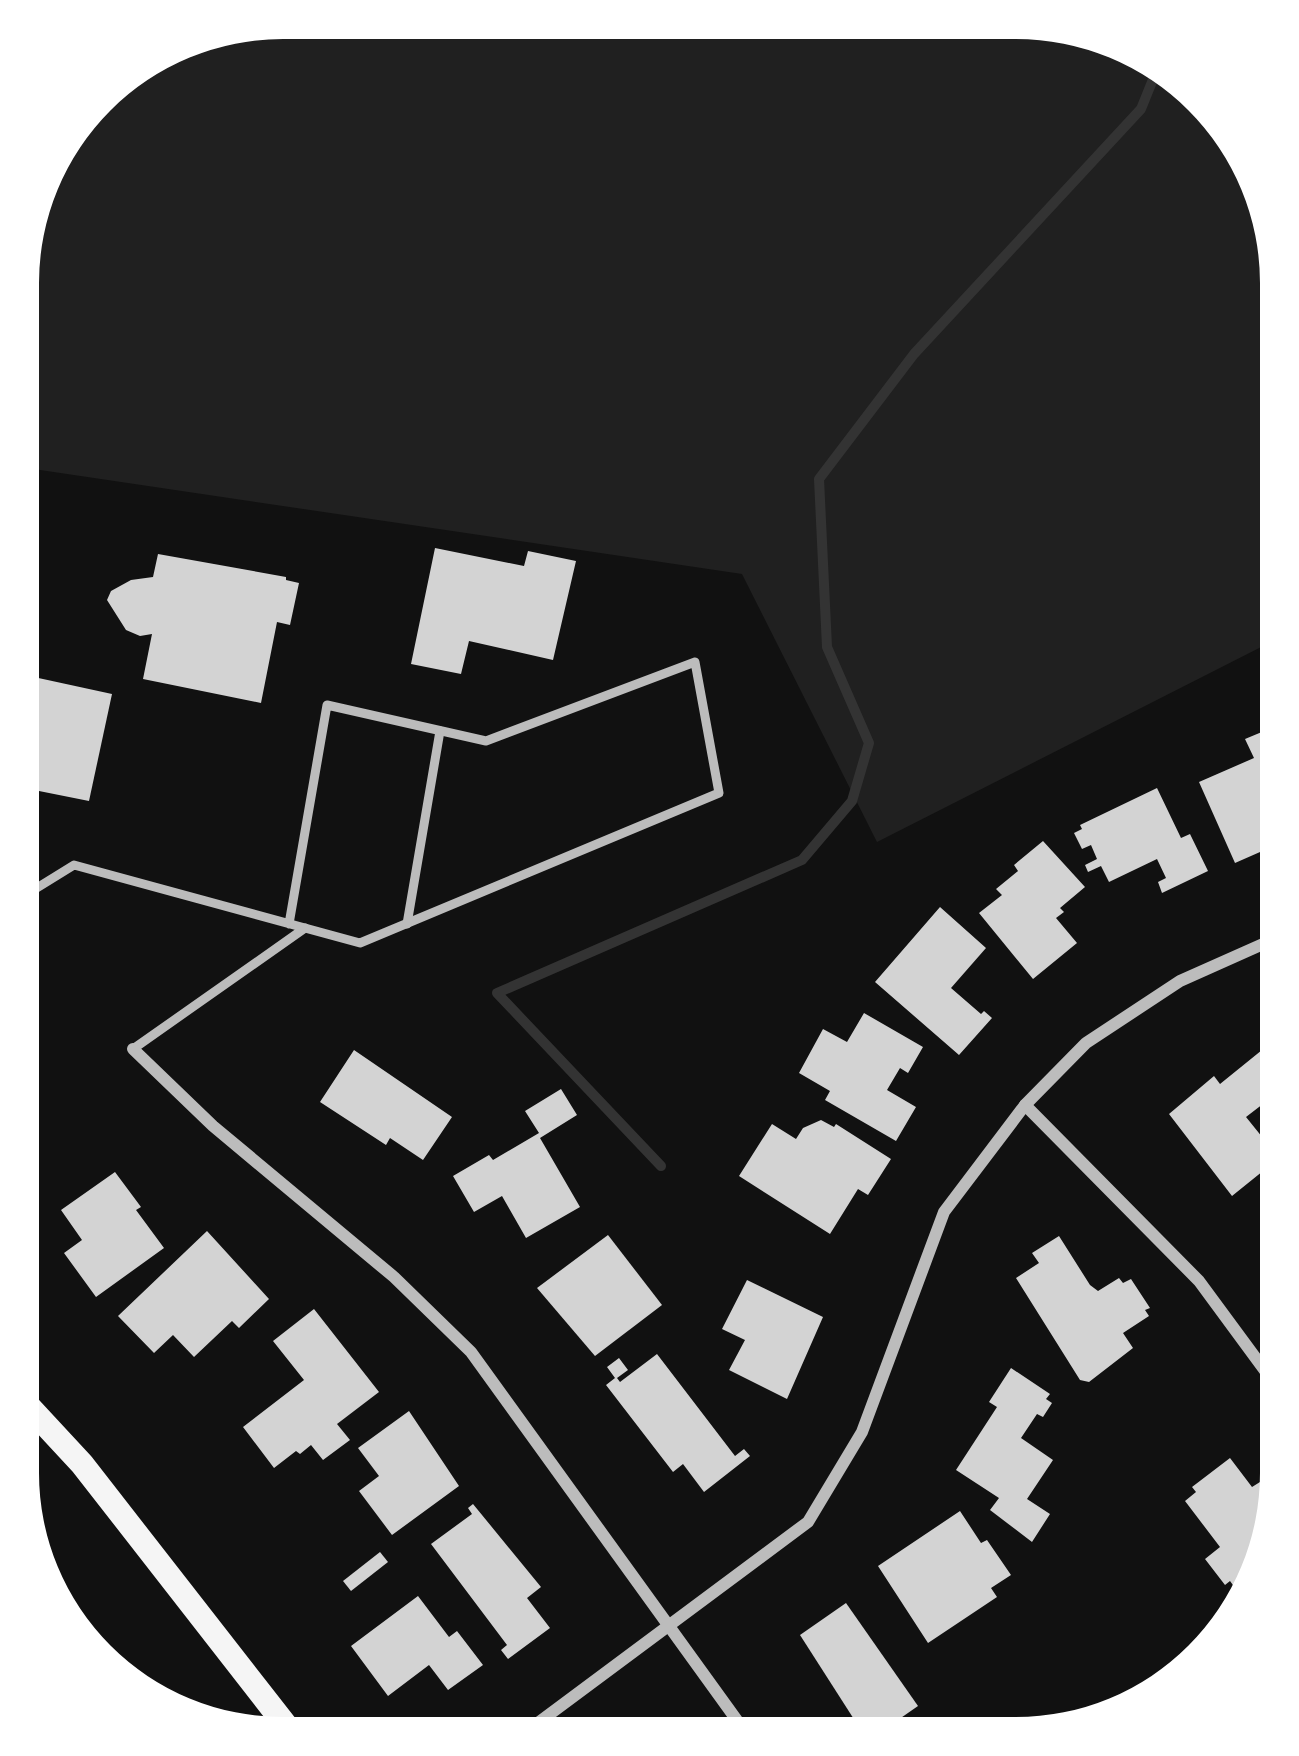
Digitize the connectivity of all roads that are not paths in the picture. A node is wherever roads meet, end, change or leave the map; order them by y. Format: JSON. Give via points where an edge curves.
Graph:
{"nodes":[{"id":1,"x":440,"y":731,"type":"junction"},
{"id":2,"x":39,"y":887,"type":"edge"},
{"id":3,"x":289,"y":924,"type":"junction"},
{"id":4,"x":407,"y":924,"type":"junction"},
{"id":5,"x":304,"y":928,"type":"junction"},
{"id":6,"x":1259,"y":946,"type":"edge"},
{"id":7,"x":133,"y":1049,"type":"joint"},
{"id":8,"x":1025,"y":1105,"type":"junction"},
{"id":9,"x":1259,"y":1362,"type":"edge"},
{"id":10,"x":39,"y":1418,"type":"edge"},
{"id":11,"x":672,"y":1626,"type":"junction"},
{"id":12,"x":279,"y":1717,"type":"edge"},
{"id":13,"x":547,"y":1717,"type":"edge"},
{"id":14,"x":735,"y":1717,"type":"edge"}],
"edges":[{"from":1,"to":3,"type":"lane","via":[[328,705]]},
{"from":1,"to":4,"type":"lane"},
{"from":1,"to":4,"type":"lane","via":[[486,741],[695,662],[718,794]]},
{"from":2,"to":3,"type":"lane","via":[[74,865]]},
{"from":3,"to":5,"type":"lane"},
{"from":4,"to":5,"type":"lane","via":[[360,944]]},
{"from":5,"to":7,"type":"lane"},
{"from":6,"to":8,"type":"street","via":[[1180,981],[1086,1043]]},
{"from":7,"to":11,"type":"street","via":[[472,1352]]},
{"from":8,"to":9,"type":"street","via":[[1199,1280]]},
{"from":8,"to":11,"type":"street","via":[[944,1212],[862,1432],[808,1522]]},
{"from":10,"to":12,"type":"main road"},
{"from":11,"to":13,"type":"street"},
{"from":11,"to":14,"type":"street"}]}
